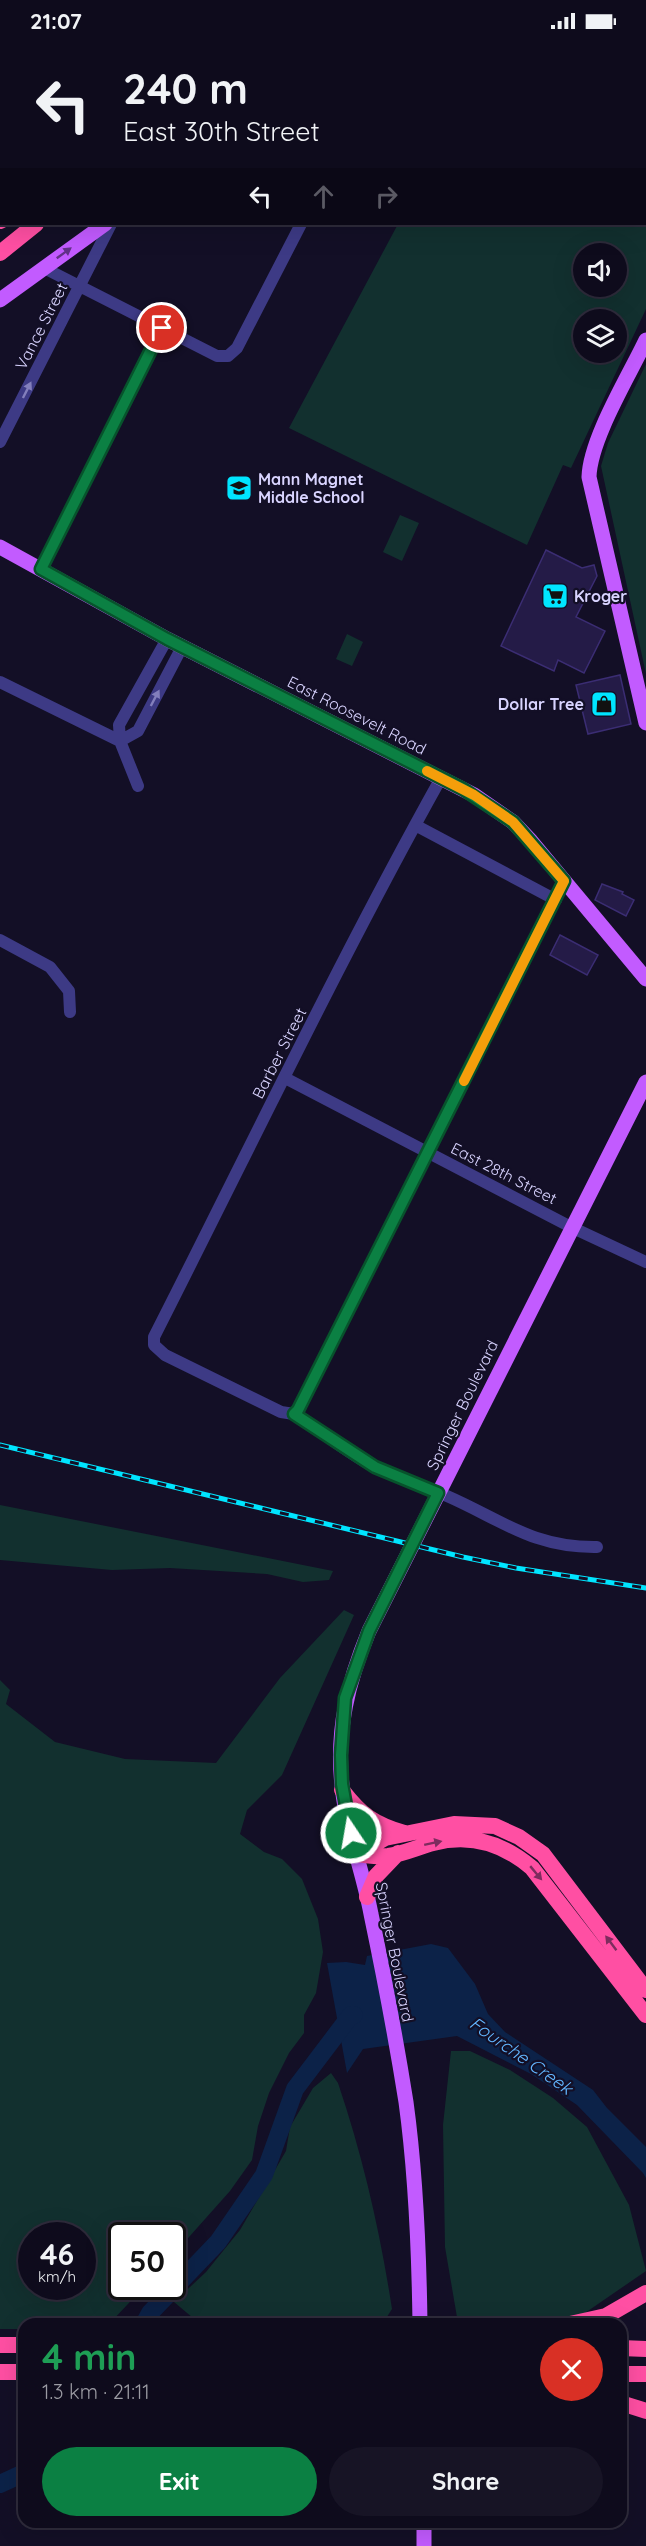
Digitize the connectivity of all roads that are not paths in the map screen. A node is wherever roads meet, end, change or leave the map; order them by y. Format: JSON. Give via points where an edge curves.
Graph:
{"nodes":[{"id":1,"x":35,"y":225,"type":"edge"},
{"id":2,"x":104,"y":225,"type":"edge"},
{"id":3,"x":110,"y":225,"type":"edge"},
{"id":4,"x":300,"y":225,"type":"edge"},
{"id":5,"x":0,"y":253,"type":"edge"},
{"id":6,"x":44,"y":268,"type":"junction"},
{"id":7,"x":80,"y":286,"type":"junction"},
{"id":8,"x":0,"y":300,"type":"edge"},
{"id":9,"x":159,"y":327,"type":"junction"},
{"id":10,"x":646,"y":340,"type":"edge"},
{"id":11,"x":0,"y":442,"type":"edge"},
{"id":12,"x":0,"y":547,"type":"edge"},
{"id":13,"x":41,"y":569,"type":"junction"},
{"id":14,"x":167,"y":639,"type":"junction"},
{"id":15,"x":182,"y":647,"type":"junction"},
{"id":16,"x":0,"y":682,"type":"edge"},
{"id":17,"x":646,"y":723,"type":"edge"},
{"id":18,"x":120,"y":741,"type":"junction"},
{"id":19,"x":441,"y":778,"type":"junction"},
{"id":20,"x":138,"y":786,"type":"dead end"},
{"id":21,"x":415,"y":825,"type":"junction"},
{"id":22,"x":564,"y":881,"type":"junction"},
{"id":23,"x":555,"y":900,"type":"junction"},
{"id":24,"x":0,"y":940,"type":"edge"},
{"id":25,"x":646,"y":980,"type":"edge"},
{"id":26,"x":70,"y":1012,"type":"dead end"},
{"id":27,"x":285,"y":1078,"type":"junction"},
{"id":28,"x":646,"y":1082,"type":"edge"},
{"id":29,"x":427,"y":1152,"type":"junction"},
{"id":30,"x":571,"y":1227,"type":"junction"},
{"id":31,"x":646,"y":1262,"type":"edge"},
{"id":32,"x":294,"y":1414,"type":"junction"},
{"id":33,"x":438,"y":1493,"type":"junction"},
{"id":34,"x":597,"y":1547,"type":"dead end"},
{"id":35,"x":342,"y":1790,"type":"junction"},
{"id":36,"x":405,"y":1834,"type":"junction"},
{"id":37,"x":398,"y":1853,"type":"junction"},
{"id":38,"x":356,"y":1854,"type":"junction"},
{"id":39,"x":369,"y":1904,"type":"junction"},
{"id":40,"x":646,"y":1990,"type":"edge"},
{"id":41,"x":646,"y":2015,"type":"edge"},
{"id":42,"x":646,"y":2293,"type":"edge"},
{"id":43,"x":420,"y":2318,"type":"edge"},
{"id":44,"x":597,"y":2318,"type":"edge"},
{"id":45,"x":0,"y":2345,"type":"edge"},
{"id":46,"x":18,"y":2345,"type":"edge"},
{"id":47,"x":627,"y":2348,"type":"edge"},
{"id":48,"x":646,"y":2349,"type":"edge"},
{"id":49,"x":0,"y":2372,"type":"edge"},
{"id":50,"x":18,"y":2372,"type":"edge"},
{"id":51,"x":627,"y":2374,"type":"edge"},
{"id":52,"x":646,"y":2374,"type":"edge"},
{"id":53,"x":627,"y":2405,"type":"edge"},
{"id":54,"x":646,"y":2411,"type":"edge"},
{"id":55,"x":424,"y":2528,"type":"edge"},
{"id":56,"x":424,"y":2546,"type":"edge"}],
"edges":[{"from":1,"to":5,"type":"highway"},
{"from":6,"to":2,"type":"main road","one_way":true},
{"from":3,"to":7,"type":"street","name":"Vance Street"},
{"from":4,"to":9,"type":"street","via":[[231,355],[217,356]]},
{"from":6,"to":7,"type":"street"},
{"from":6,"to":8,"type":"main road"},
{"from":7,"to":9,"type":"street"},
{"from":11,"to":7,"type":"street","name":"Vance Street","one_way":true},
{"from":9,"to":13,"type":"street"},
{"from":10,"to":17,"type":"main road","via":[[595,444],[590,465]]},
{"from":12,"to":13,"type":"main road","name":"East Roosevelt Road"},
{"from":13,"to":14,"type":"main road","name":"East Roosevelt Road"},
{"from":14,"to":15,"type":"main road","name":"East Roosevelt Road"},
{"from":14,"to":18,"type":"street","via":[[119,725]]},
{"from":18,"to":15,"type":"street","one_way":true,"via":[[138,731]]},
{"from":15,"to":19,"type":"main road","name":"East Roosevelt Road"},
{"from":16,"to":18,"type":"street"},
{"from":18,"to":20,"type":"street"},
{"from":19,"to":21,"type":"street","name":"Barber Street"},
{"from":19,"to":22,"type":"main road","name":"East Roosevelt Road","via":[[513,822]]},
{"from":21,"to":23,"type":"street"},
{"from":21,"to":27,"type":"street","name":"Barber Street"},
{"from":22,"to":23,"type":"street"},
{"from":22,"to":25,"type":"main road","name":"East Roosevelt Road"},
{"from":23,"to":29,"type":"street"},
{"from":24,"to":26,"type":"street","via":[[50,967],[69,991]]},
{"from":27,"to":29,"type":"street","name":"East 28th Street"},
{"from":27,"to":32,"type":"street","name":"Barber Street","via":[[154,1337],[154,1345],[165,1355],[282,1413]]},
{"from":28,"to":30,"type":"main road","name":"Springer Boulevard"},
{"from":29,"to":30,"type":"street","name":"East 28th Street"},
{"from":29,"to":32,"type":"street"},
{"from":30,"to":31,"type":"street","name":"East 28th Street"},
{"from":30,"to":33,"type":"main road","name":"Springer Boulevard"},
{"from":32,"to":33,"type":"street","via":[[375,1467]]},
{"from":33,"to":34,"type":"street","via":[[519,1532],[563,1546]]},
{"from":33,"to":35,"type":"main road","name":"Springer Boulevard","via":[[369,1631],[349,1684],[342,1727]]},
{"from":35,"to":36,"type":"highway","via":[[370,1820]]},
{"from":35,"to":38,"type":"main road","name":"Springer Boulevard"},
{"from":36,"to":38,"type":"highway","via":[[385,1838]]},
{"from":40,"to":36,"type":"highway","one_way":true,"via":[[543,1854],[519,1837],[495,1826],[454,1824]]},
{"from":37,"to":38,"type":"highway"},
{"from":37,"to":39,"type":"highway","via":[[376,1876]]},
{"from":37,"to":41,"type":"highway","one_way":true,"via":[[436,1842],[466,1839],[513,1852],[532,1868]]},
{"from":38,"to":39,"type":"main road","name":"Springer Boulevard"},
{"from":39,"to":43,"type":"main road","name":"Springer Boulevard","via":[[405,2101],[417,2205]]},
{"from":42,"to":44,"type":"highway"},
{"from":45,"to":46,"type":"highway"},
{"from":47,"to":48,"type":"highway"},
{"from":49,"to":50,"type":"highway"},
{"from":51,"to":52,"type":"highway"},
{"from":53,"to":54,"type":"highway"},
{"from":55,"to":56,"type":"main road"}]}
